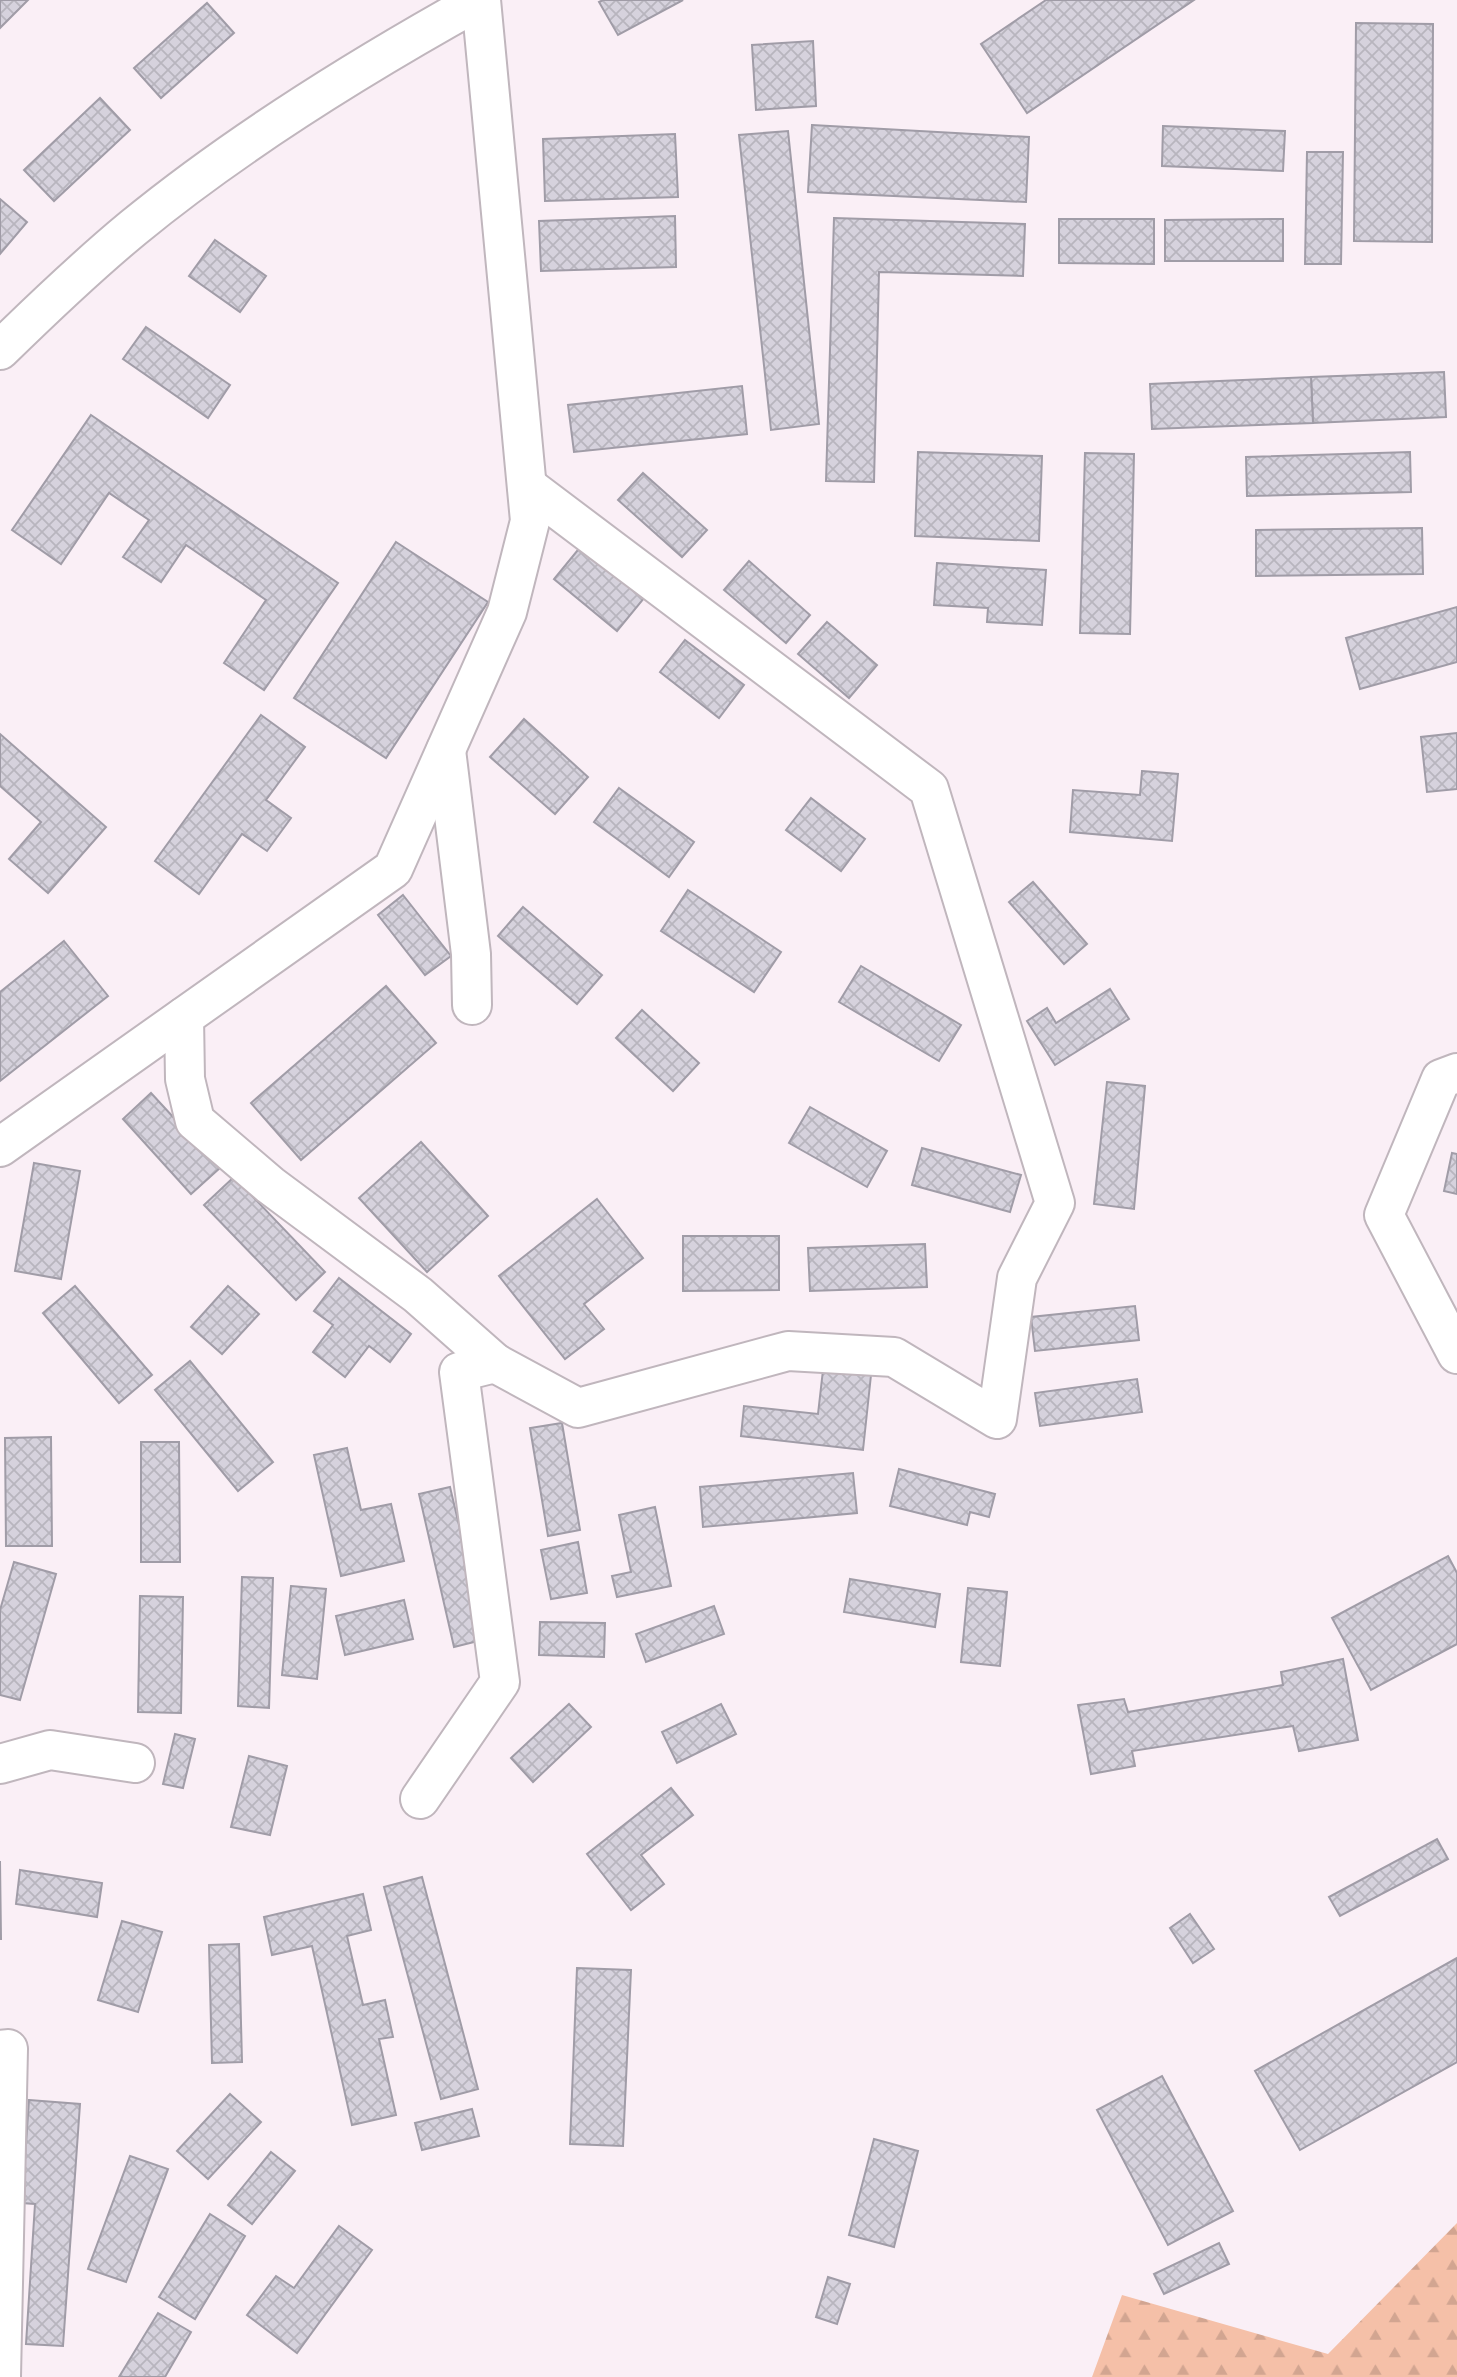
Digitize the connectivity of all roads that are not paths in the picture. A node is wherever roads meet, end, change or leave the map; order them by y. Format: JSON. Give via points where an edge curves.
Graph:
{"nodes":[{"id":1,"x":468,"y":3,"type":"edge"},
{"id":2,"x":0,"y":350,"type":"edge"},
{"id":3,"x":527,"y":486,"type":"junction"},
{"id":4,"x":446,"y":750,"type":"junction"},
{"id":5,"x":472,"y":1005,"type":"dead end"},
{"id":6,"x":184,"y":1017,"type":"junction"},
{"id":7,"x":1457,"y":1073,"type":"edge"},
{"id":8,"x":0,"y":1147,"type":"edge"},
{"id":9,"x":1457,"y":1354,"type":"edge"},
{"id":10,"x":495,"y":1363,"type":"junction"},
{"id":11,"x":135,"y":1763,"type":"dead end"},
{"id":12,"x":0,"y":1764,"type":"edge"},
{"id":13,"x":420,"y":1799,"type":"dead end"},
{"id":14,"x":0,"y":2050,"type":"edge"},
{"id":15,"x":1,"y":2377,"type":"edge"}],
"edges":[{"from":1,"to":2,"type":"street","via":[[217,164],[134,228]]},
{"from":1,"to":3,"type":"street"},
{"from":3,"to":4,"type":"street","via":[[530,521],[507,612]]},
{"from":3,"to":10,"type":"street","via":[[929,789],[1055,1203],[1017,1278],[997,1419],[894,1357],[788,1352],[578,1408]]},
{"from":4,"to":5,"type":"street","via":[[471,954]]},
{"from":4,"to":6,"type":"street","via":[[393,869]]},
{"from":6,"to":8,"type":"street"},
{"from":6,"to":10,"type":"street","via":[[185,1079],[195,1121],[270,1185],[418,1295]]},
{"from":7,"to":9,"type":"street","via":[[1441,1079],[1384,1215]]},
{"from":10,"to":13,"type":"street","via":[[459,1372],[500,1682]]},
{"from":11,"to":12,"type":"street","via":[[50,1750]]},
{"from":14,"to":15,"type":"street","via":[[8,2049]]}]}
